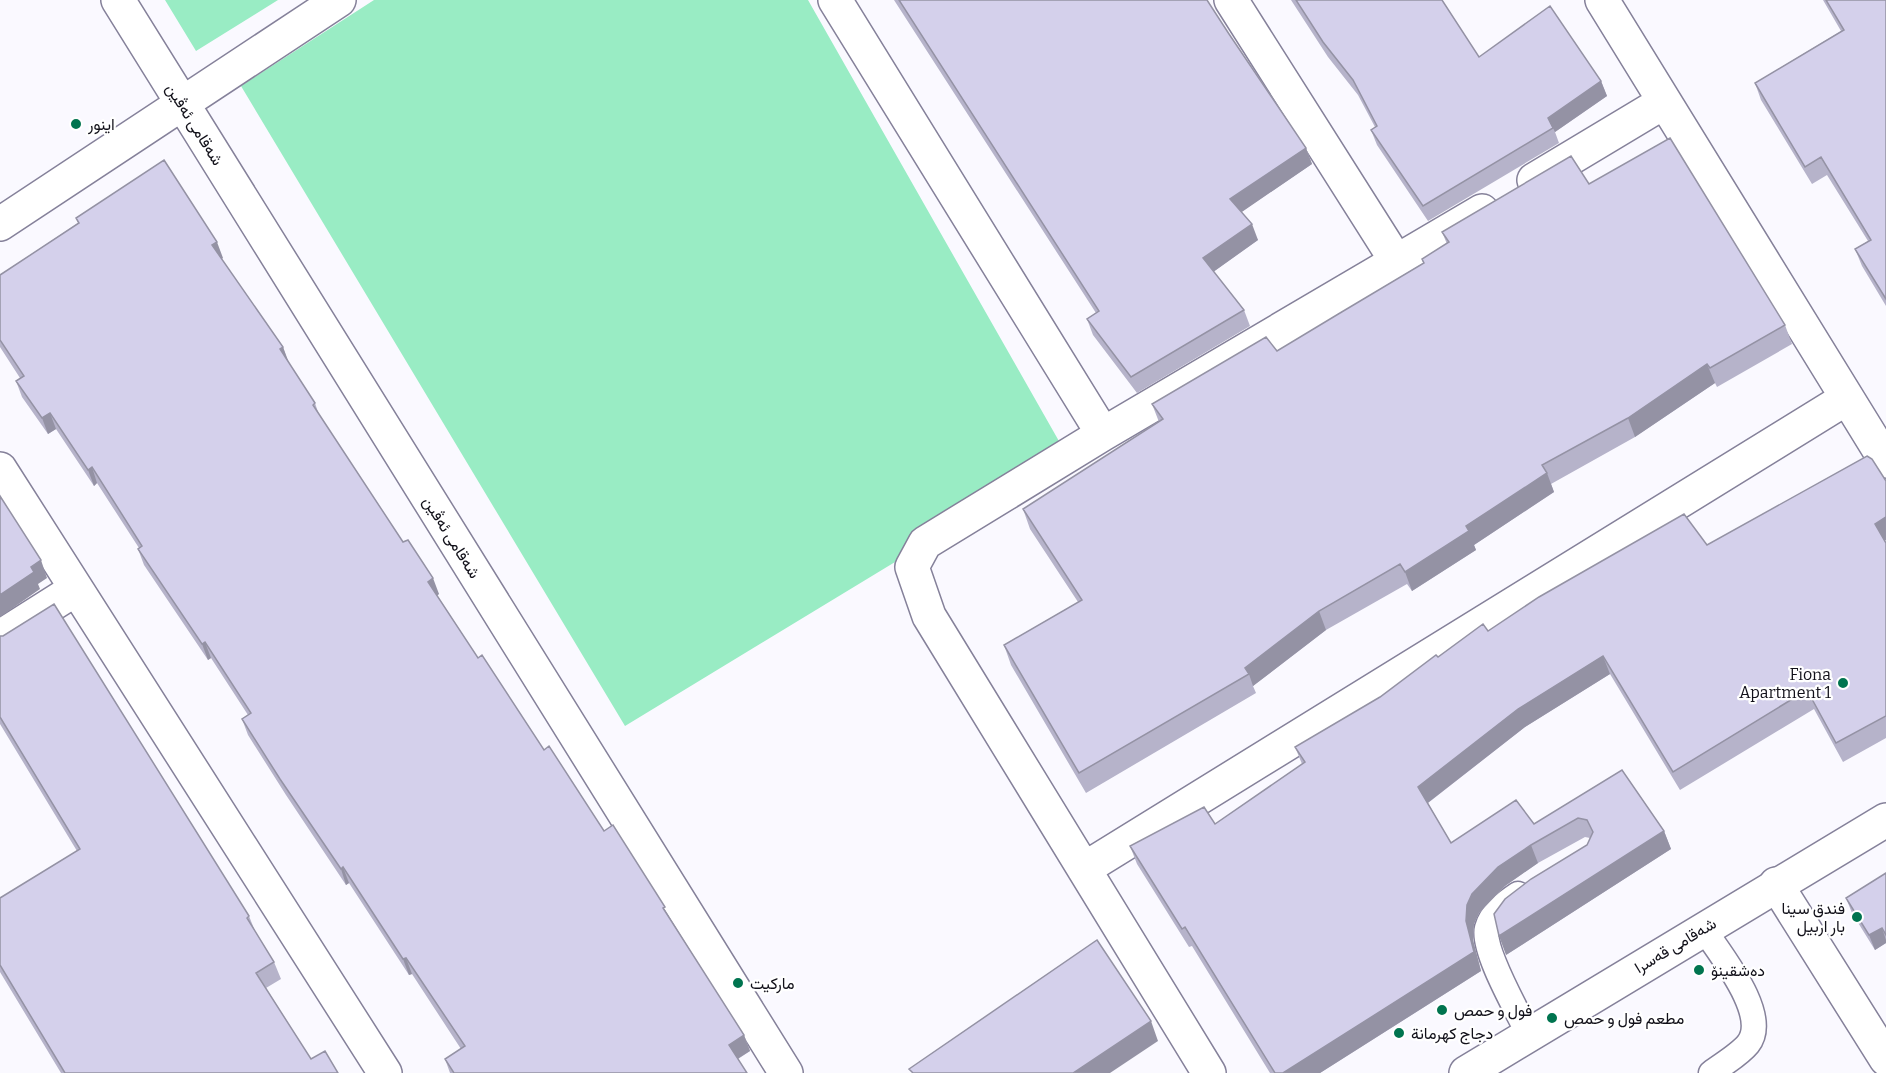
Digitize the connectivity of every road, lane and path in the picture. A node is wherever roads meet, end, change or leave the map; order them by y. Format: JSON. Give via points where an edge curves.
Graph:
{"nodes":[{"id":1,"x":118,"y":0,"type":"edge"},
{"id":2,"x":339,"y":0,"type":"edge"},
{"id":3,"x":835,"y":0,"type":"edge"},
{"id":4,"x":1231,"y":0,"type":"edge"},
{"id":5,"x":1602,"y":0,"type":"edge"},
{"id":6,"x":1664,"y":102,"type":"junction"},
{"id":7,"x":182,"y":103,"type":"junction"},
{"id":8,"x":0,"y":224,"type":"edge"},
{"id":9,"x":1398,"y":262,"type":"junction"},
{"id":10,"x":1847,"y":398,"type":"junction"},
{"id":11,"x":1103,"y":434,"type":"junction"},
{"id":12,"x":1886,"y":461,"type":"edge"},
{"id":13,"x":0,"y":469,"type":"edge"},
{"id":14,"x":76,"y":589,"type":"junction"},
{"id":15,"x":0,"y":637,"type":"edge"},
{"id":16,"x":1886,"y":820,"type":"edge"},
{"id":17,"x":1084,"y":869,"type":"junction"},
{"id":18,"x":1540,"y":880,"type":"edge"},
{"id":19,"x":1776,"y":884,"type":"junction"},
{"id":20,"x":1703,"y":928,"type":"junction"},
{"id":21,"x":1529,"y":1035,"type":"junction"},
{"id":22,"x":1886,"y":1059,"type":"edge"},
{"id":23,"x":774,"y":1069,"type":"edge"},
{"id":24,"x":385,"y":1073,"type":"edge"},
{"id":25,"x":1209,"y":1073,"type":"edge"},
{"id":26,"x":1466,"y":1073,"type":"edge"},
{"id":27,"x":1711,"y":1073,"type":"edge"}],
"edges":[{"from":1,"to":7,"type":"street","name":"شەقامی ئەڤین"},
{"from":2,"to":7,"type":"street"},
{"from":3,"to":11,"type":"street"},
{"from":4,"to":9,"type":"street"},
{"from":5,"to":6,"type":"street"},
{"from":6,"to":9,"type":"street"},
{"from":6,"to":10,"type":"street"},
{"from":7,"to":8,"type":"street"},
{"from":7,"to":23,"type":"street","name":"شەقامی ئەڤین"},
{"from":9,"to":11,"type":"street"},
{"from":10,"to":12,"type":"street"},
{"from":10,"to":17,"type":"street"},
{"from":11,"to":17,"type":"street","via":[[925,543],[912,567],[929,616]]},
{"from":13,"to":14,"type":"street"},
{"from":14,"to":15,"type":"street"},
{"from":14,"to":24,"type":"street"},
{"from":16,"to":19,"type":"street","name":"شەقامی قەسرا"},
{"from":17,"to":25,"type":"street"},
{"from":18,"to":21,"type":"lane","via":[[1503,903],[1487,929],[1490,953]]},
{"from":19,"to":20,"type":"street","name":"شەقامی قەسرا"},
{"from":19,"to":22,"type":"street"},
{"from":20,"to":21,"type":"street","name":"شەقامی قەسرا"},
{"from":20,"to":27,"type":"lane","via":[[1750,1001],[1754,1018],[1749,1043]]},
{"from":21,"to":26,"type":"street","name":"شەقامی قەسرا"}]}
